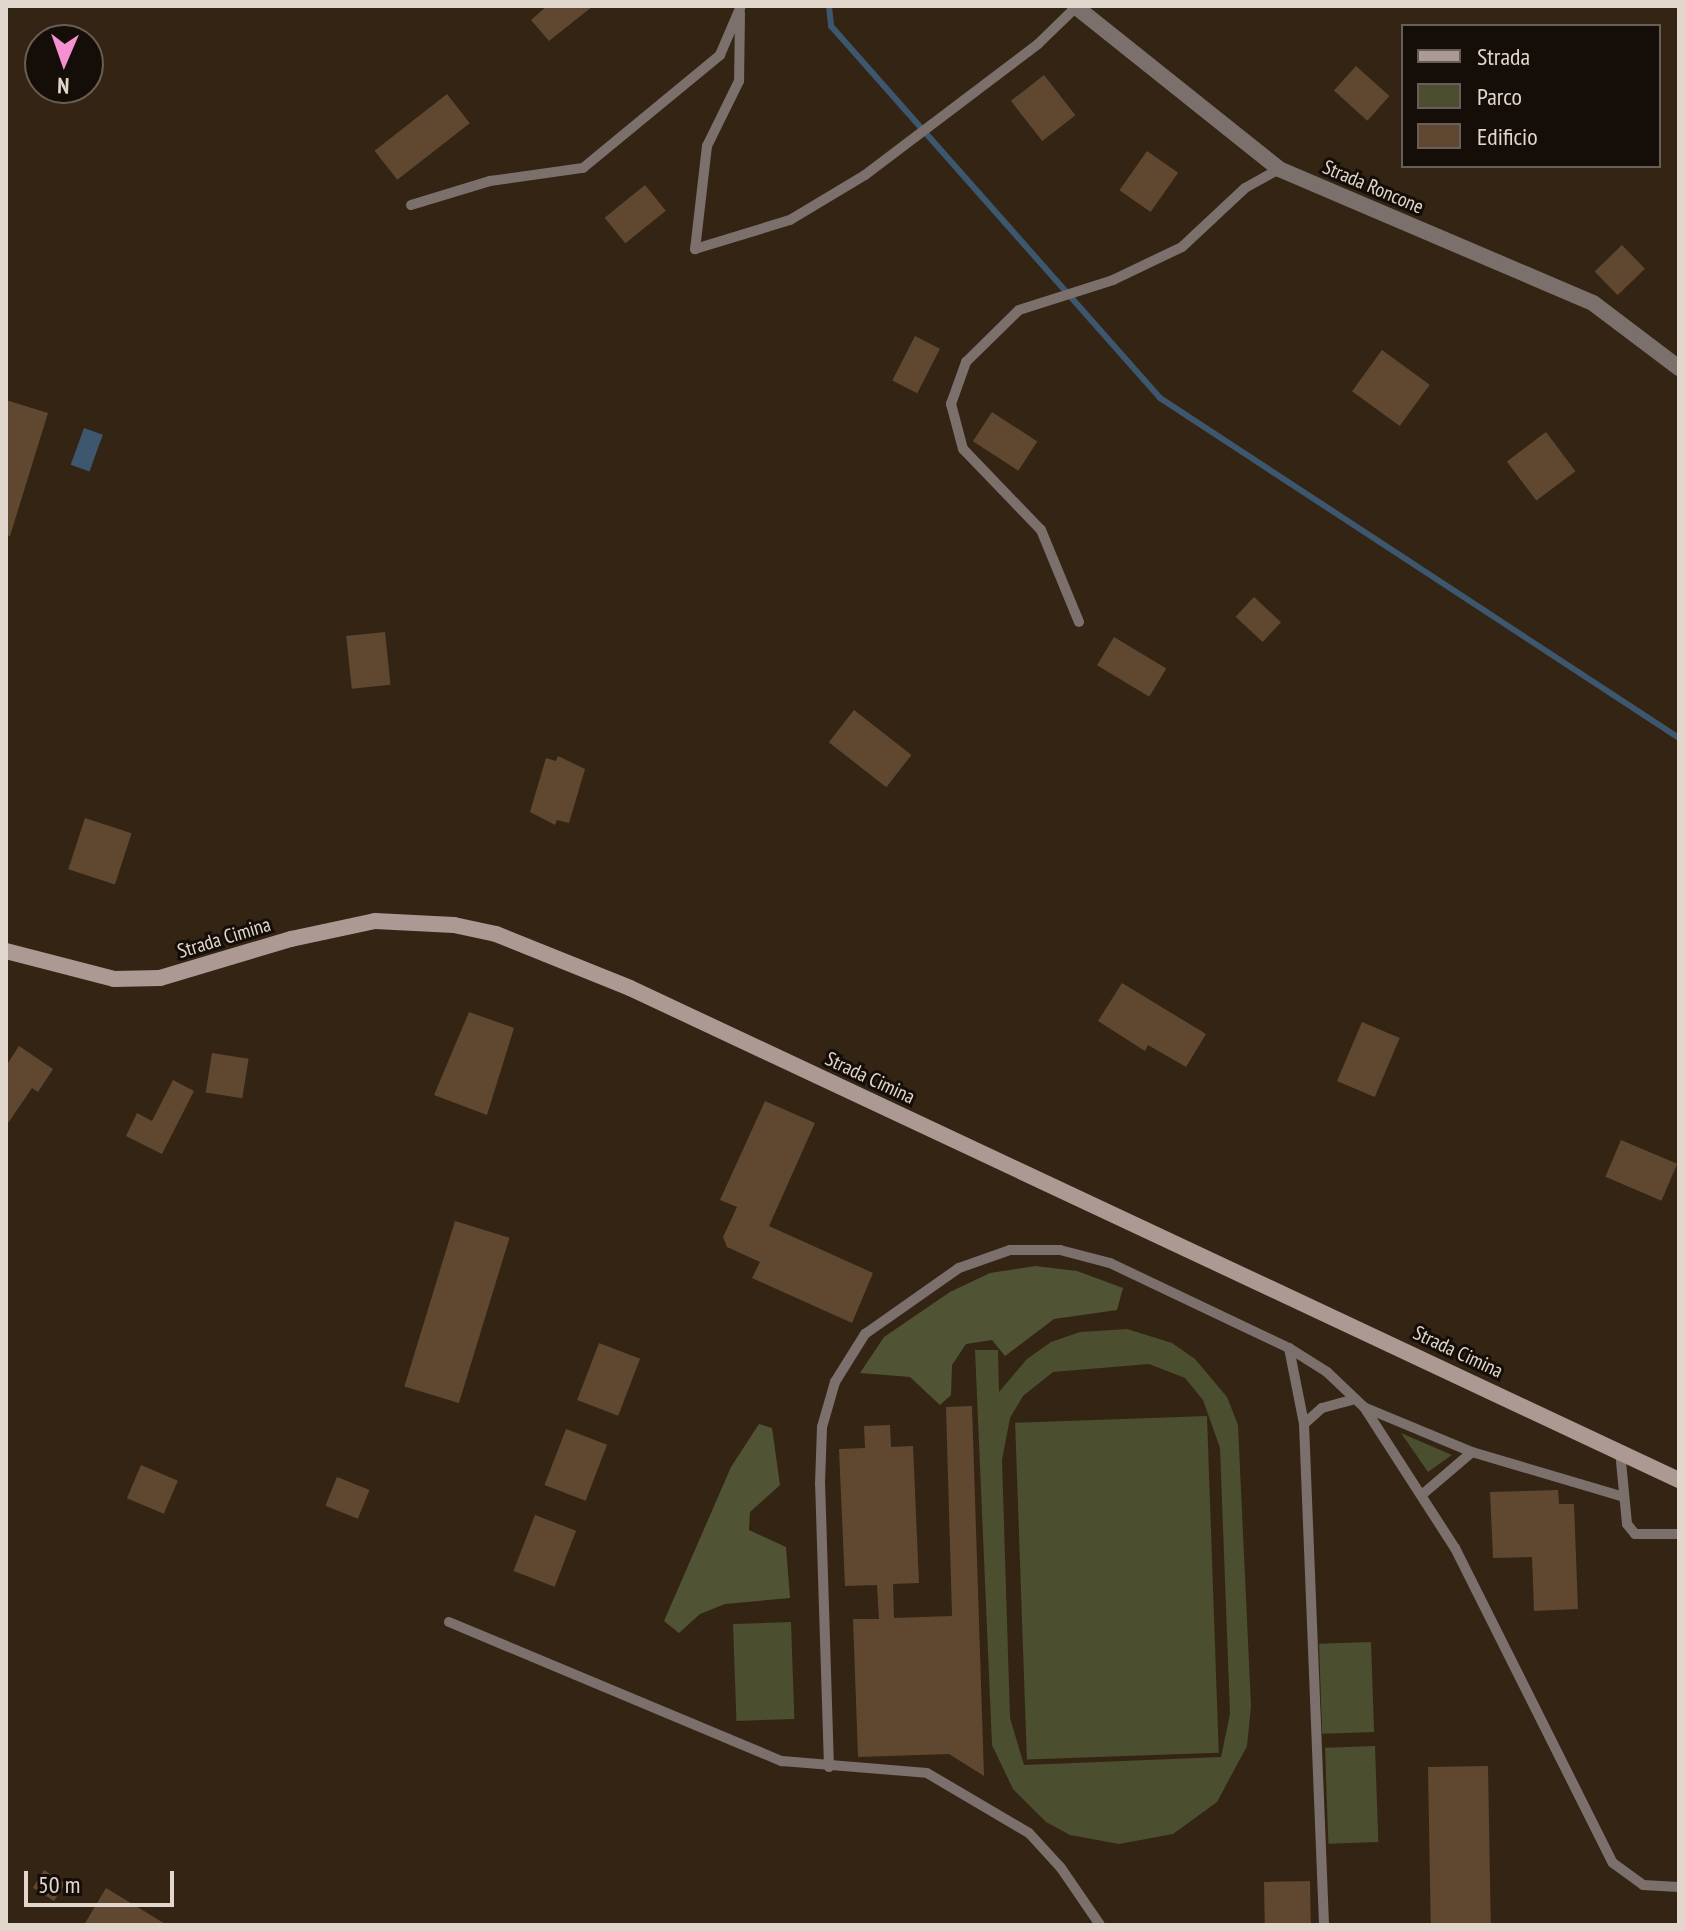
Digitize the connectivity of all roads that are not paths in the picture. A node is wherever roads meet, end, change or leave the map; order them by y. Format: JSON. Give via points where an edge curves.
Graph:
{"nodes":[{"id":1,"x":1083,"y":8,"type":"edge"},
{"id":2,"x":740,"y":10,"type":"edge"},
{"id":3,"x":1279,"y":169,"type":"junction"},
{"id":4,"x":411,"y":205,"type":"dead end"},
{"id":5,"x":1679,"y":368,"type":"edge"},
{"id":6,"x":1079,"y":622,"type":"dead end"},
{"id":7,"x":6,"y":951,"type":"edge"},
{"id":8,"x":1289,"y":1348,"type":"junction"},
{"id":9,"x":1355,"y":1399,"type":"junction"},
{"id":10,"x":1364,"y":1407,"type":"junction"},
{"id":11,"x":1304,"y":1424,"type":"junction"},
{"id":12,"x":1620,"y":1451,"type":"junction"},
{"id":13,"x":1472,"y":1452,"type":"junction"},
{"id":14,"x":1679,"y":1480,"type":"edge"},
{"id":15,"x":1424,"y":1493,"type":"junction"},
{"id":16,"x":1621,"y":1496,"type":"junction"},
{"id":17,"x":1679,"y":1534,"type":"edge"},
{"id":18,"x":449,"y":1622,"type":"dead end"},
{"id":19,"x":829,"y":1767,"type":"junction"},
{"id":20,"x":1679,"y":1887,"type":"edge"},
{"id":21,"x":1100,"y":1925,"type":"edge"},
{"id":22,"x":1324,"y":1925,"type":"edge"}],
"edges":[{"from":1,"to":2,"type":"lane","via":[[865,175],[790,220],[695,249],[707,146],[739,81]]},
{"from":1,"to":3,"type":"street","name":"Strada Roncone"},
{"from":2,"to":4,"type":"lane","via":[[720,55],[583,168],[490,181]]},
{"from":3,"to":5,"type":"street","name":"Strada Roncone","via":[[1593,303]]},
{"from":3,"to":6,"type":"lane","via":[[1245,188],[1182,247],[1113,280],[1019,310],[966,362],[951,404],[963,449],[1041,530]]},
{"from":7,"to":12,"type":"main road","name":"Strada Cimina","via":[[114,979],[160,978],[291,939],[375,921],[454,925],[496,934],[645,994]]},
{"from":8,"to":9,"type":"lane","via":[[1327,1372]]},
{"from":8,"to":11,"type":"lane"},
{"from":8,"to":19,"type":"lane","via":[[1110,1263],[1032,1249],[1010,1250],[959,1268],[865,1334],[835,1382],[822,1427]]},
{"from":9,"to":10,"type":"lane"},
{"from":9,"to":11,"type":"lane","via":[[1322,1408]]},
{"from":10,"to":13,"type":"lane"},
{"from":10,"to":15,"type":"lane"},
{"from":11,"to":22,"type":"lane"},
{"from":12,"to":14,"type":"main road","name":"Strada Cimina"},
{"from":12,"to":16,"type":"lane"},
{"from":13,"to":15,"type":"lane"},
{"from":13,"to":16,"type":"lane"},
{"from":15,"to":20,"type":"lane","via":[[1613,1863],[1643,1885]]},
{"from":16,"to":17,"type":"lane","via":[[1627,1524],[1635,1534]]},
{"from":18,"to":19,"type":"lane","via":[[782,1761]]},
{"from":19,"to":21,"type":"lane","via":[[927,1773],[971,1794],[1029,1833]]}]}
